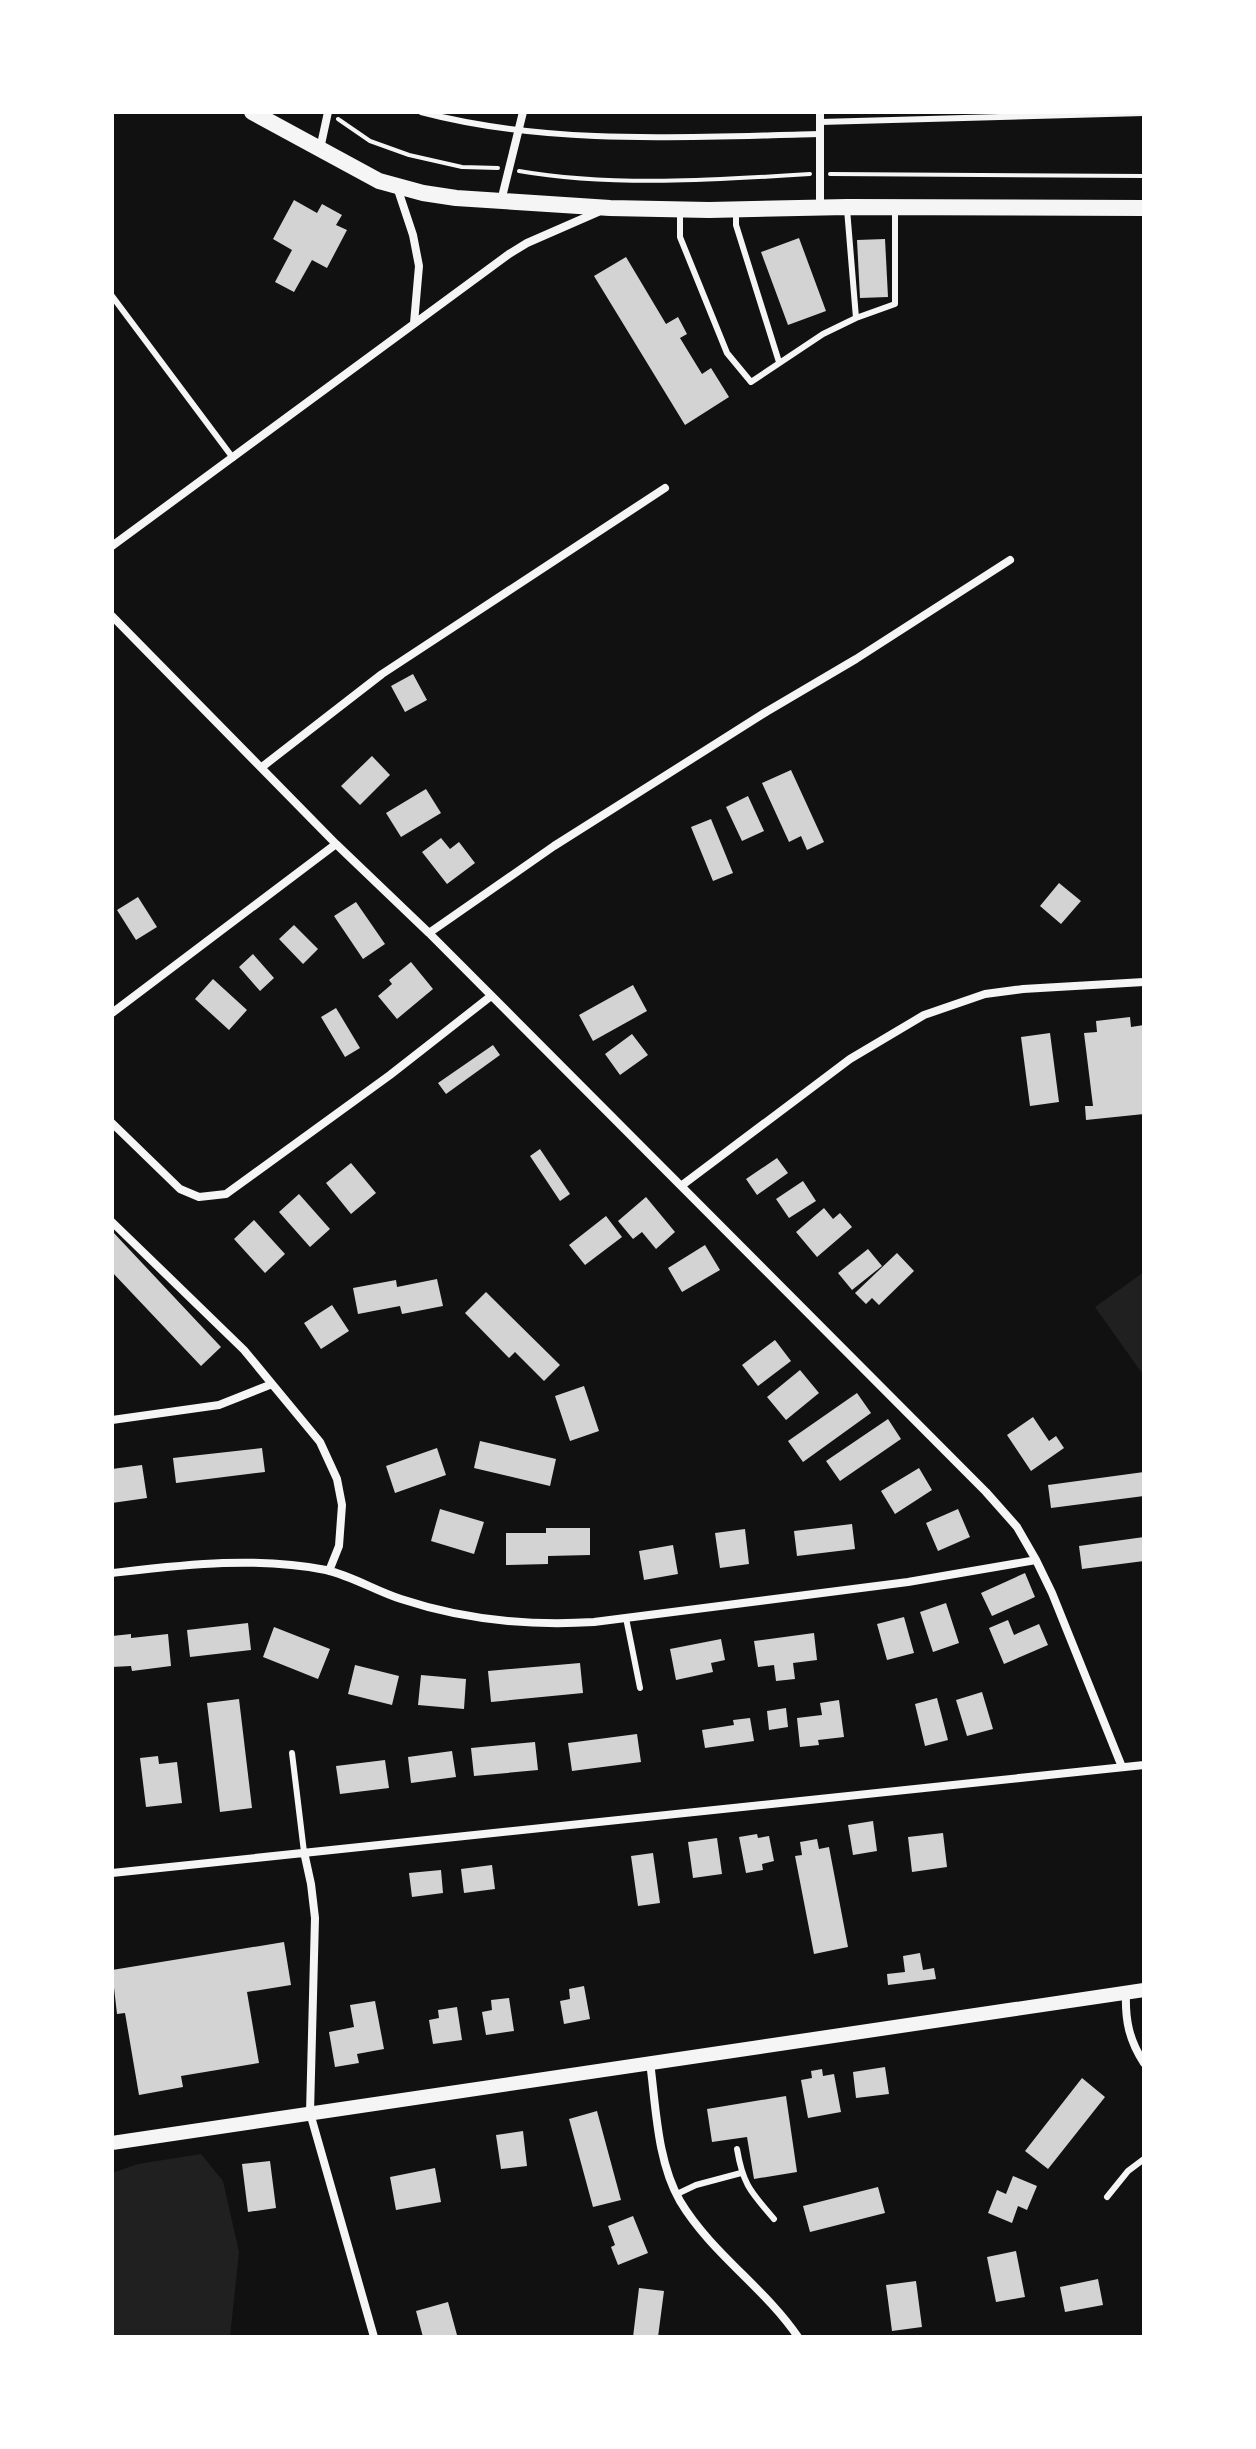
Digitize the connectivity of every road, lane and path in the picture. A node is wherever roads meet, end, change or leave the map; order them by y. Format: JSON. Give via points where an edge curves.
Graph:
{"nodes":[{"id":1,"x":252,"y":112,"type":"edge"},
{"id":2,"x":328,"y":112,"type":"edge"},
{"id":3,"x":421,"y":112,"type":"edge"},
{"id":4,"x":523,"y":112,"type":"edge"},
{"id":5,"x":1116,"y":113,"type":"edge"},
{"id":6,"x":1144,"y":113,"type":"edge"},
{"id":7,"x":820,"y":117,"type":"edge"},
{"id":8,"x":345,"y":123,"type":"dead end"},
{"id":9,"x":518,"y":131,"type":"junction"},
{"id":10,"x":820,"y":134,"type":"junction"},
{"id":11,"x":320,"y":150,"type":"junction"},
{"id":12,"x":490,"y":167,"type":"dead end"},
{"id":13,"x":396,"y":185,"type":"junction"},
{"id":14,"x":501,"y":202,"type":"junction"},
{"id":15,"x":820,"y":207,"type":"junction"},
{"id":16,"x":847,"y":207,"type":"junction"},
{"id":17,"x":895,"y":207,"type":"junction"},
{"id":18,"x":610,"y":208,"type":"junction"},
{"id":19,"x":1144,"y":208,"type":"edge"},
{"id":20,"x":680,"y":209,"type":"junction"},
{"id":21,"x":735,"y":209,"type":"junction"},
{"id":22,"x":112,"y":296,"type":"edge"},
{"id":23,"x":856,"y":318,"type":"junction"},
{"id":24,"x":414,"y":323,"type":"junction"},
{"id":25,"x":779,"y":362,"type":"junction"},
{"id":26,"x":233,"y":458,"type":"junction"},
{"id":27,"x":665,"y":488,"type":"dead end"},
{"id":28,"x":112,"y":546,"type":"edge"},
{"id":29,"x":1010,"y":560,"type":"dead end"},
{"id":30,"x":112,"y":616,"type":"edge"},
{"id":31,"x":262,"y":767,"type":"junction"},
{"id":32,"x":336,"y":844,"type":"junction"},
{"id":33,"x":429,"y":933,"type":"junction"},
{"id":34,"x":1144,"y":982,"type":"edge"},
{"id":35,"x":491,"y":996,"type":"junction"},
{"id":36,"x":112,"y":1013,"type":"edge"},
{"id":37,"x":112,"y":1123,"type":"edge"},
{"id":38,"x":681,"y":1186,"type":"junction"},
{"id":39,"x":112,"y":1222,"type":"edge"},
{"id":40,"x":272,"y":1384,"type":"junction"},
{"id":41,"x":112,"y":1420,"type":"edge"},
{"id":42,"x":1036,"y":1560,"type":"junction"},
{"id":43,"x":329,"y":1571,"type":"junction"},
{"id":44,"x":112,"y":1573,"type":"edge"},
{"id":45,"x":626,"y":1618,"type":"junction"},
{"id":46,"x":640,"y":1688,"type":"dead end"},
{"id":47,"x":292,"y":1753,"type":"dead end"},
{"id":48,"x":1144,"y":1765,"type":"edge"},
{"id":49,"x":1122,"y":1767,"type":"junction"},
{"id":50,"x":304,"y":1852,"type":"junction"},
{"id":51,"x":112,"y":1873,"type":"edge"},
{"id":52,"x":1144,"y":1990,"type":"edge"},
{"id":53,"x":1126,"y":1993,"type":"junction"},
{"id":54,"x":650,"y":2062,"type":"junction"},
{"id":55,"x":1144,"y":2063,"type":"edge"},
{"id":56,"x":310,"y":2113,"type":"junction"},
{"id":57,"x":112,"y":2143,"type":"edge"},
{"id":58,"x":737,"y":2149,"type":"dead end"},
{"id":59,"x":1144,"y":2159,"type":"edge"},
{"id":60,"x":741,"y":2173,"type":"junction"},
{"id":61,"x":677,"y":2194,"type":"junction"},
{"id":62,"x":1107,"y":2197,"type":"dead end"},
{"id":63,"x":774,"y":2219,"type":"dead end"},
{"id":64,"x":374,"y":2337,"type":"edge"},
{"id":65,"x":798,"y":2337,"type":"edge"}],
"edges":[{"from":1,"to":11,"type":"main road"},
{"from":2,"to":11,"type":"street"},
{"from":3,"to":9,"type":"lane"},
{"from":4,"to":9,"type":"street"},
{"from":5,"to":6,"type":"lane"},
{"from":5,"to":7,"type":"lane"},
{"from":7,"to":10,"type":"street"},
{"from":8,"to":12,"type":"path","via":[[370,141],[409,155],[462,167]]},
{"from":9,"to":10,"type":"lane"},
{"from":9,"to":14,"type":"street"},
{"from":10,"to":15,"type":"street"},
{"from":11,"to":13,"type":"main road"},
{"from":13,"to":14,"type":"main road"},
{"from":13,"to":24,"type":"street","via":[[419,266]]},
{"from":14,"to":18,"type":"main road"},
{"from":15,"to":16,"type":"main road"},
{"from":15,"to":21,"type":"main road"},
{"from":16,"to":17,"type":"main road"},
{"from":16,"to":23,"type":"lane"},
{"from":17,"to":19,"type":"main road"},
{"from":17,"to":23,"type":"lane","via":[[895,304]]},
{"from":18,"to":20,"type":"main road"},
{"from":18,"to":24,"type":"street","via":[[527,243]]},
{"from":20,"to":21,"type":"main road"},
{"from":20,"to":25,"type":"lane","via":[[680,237],[727,353],[751,382]]},
{"from":21,"to":25,"type":"lane"},
{"from":22,"to":26,"type":"lane"},
{"from":23,"to":25,"type":"lane"},
{"from":24,"to":26,"type":"street"},
{"from":26,"to":28,"type":"street"},
{"from":27,"to":31,"type":"street","via":[[382,674]]},
{"from":29,"to":33,"type":"street","via":[[554,846]]},
{"from":30,"to":31,"type":"street"},
{"from":31,"to":32,"type":"street"},
{"from":32,"to":33,"type":"street"},
{"from":32,"to":36,"type":"street"},
{"from":33,"to":35,"type":"street"},
{"from":34,"to":38,"type":"street","via":[[997,992],[924,1015],[850,1059]]},
{"from":35,"to":37,"type":"street","via":[[226,1194],[213,1198],[180,1189]]},
{"from":35,"to":38,"type":"street"},
{"from":38,"to":42,"type":"street","via":[[986,1492],[1017,1527]]},
{"from":39,"to":40,"type":"street"},
{"from":40,"to":41,"type":"street","via":[[219,1405]]},
{"from":40,"to":43,"type":"street","via":[[320,1442],[337,1479],[343,1519]]},
{"from":42,"to":45,"type":"street"},
{"from":42,"to":49,"type":"street"},
{"from":43,"to":44,"type":"street","via":[[232,1562]]},
{"from":43,"to":45,"type":"street","via":[[445,1613],[497,1622],[556,1625]]},
{"from":45,"to":46,"type":"lane"},
{"from":47,"to":50,"type":"lane"},
{"from":48,"to":49,"type":"street"},
{"from":49,"to":50,"type":"street"},
{"from":50,"to":51,"type":"street"},
{"from":50,"to":56,"type":"street","via":[[315,1918]]},
{"from":52,"to":53,"type":"street"},
{"from":53,"to":54,"type":"street"},
{"from":53,"to":55,"type":"street","via":[[1127,2026]]},
{"from":54,"to":56,"type":"street"},
{"from":54,"to":61,"type":"street","via":[[664,2160]]},
{"from":56,"to":57,"type":"street"},
{"from":56,"to":64,"type":"street"},
{"from":58,"to":60,"type":"lane"},
{"from":59,"to":62,"type":"lane"},
{"from":60,"to":61,"type":"lane"},
{"from":60,"to":63,"type":"lane"},
{"from":61,"to":65,"type":"street","via":[[694,2221]]}]}
